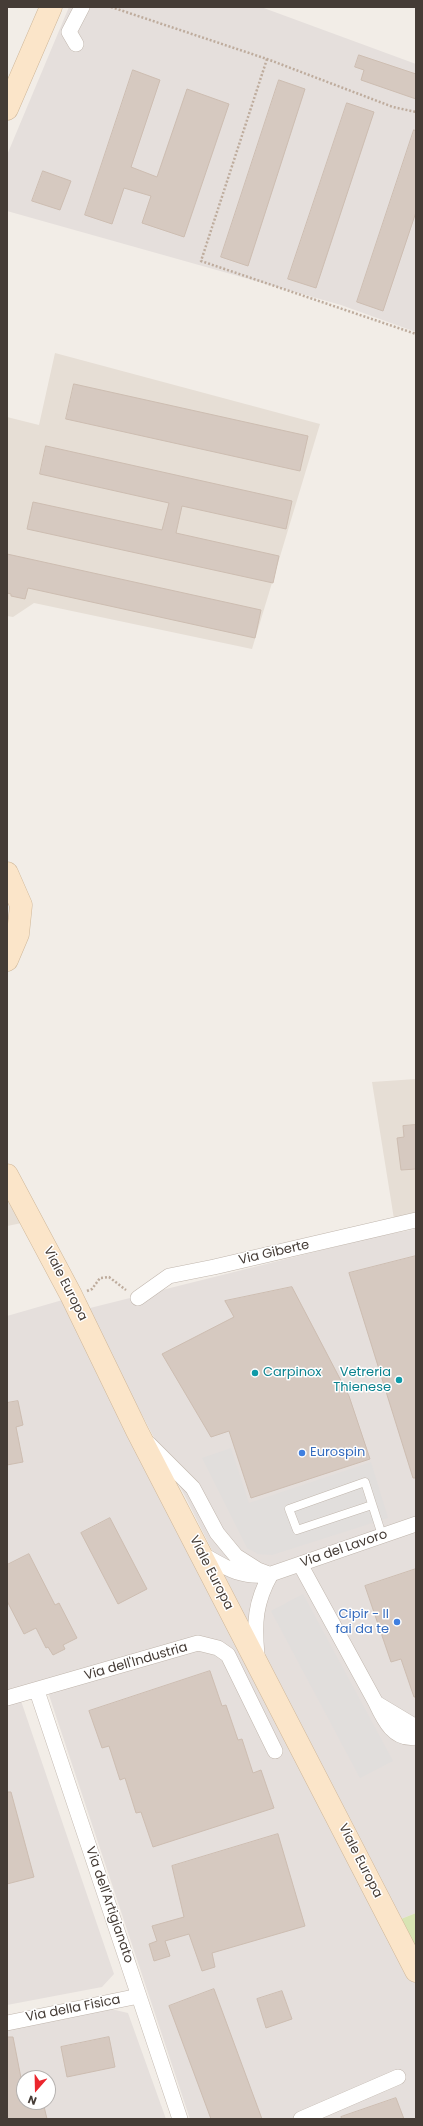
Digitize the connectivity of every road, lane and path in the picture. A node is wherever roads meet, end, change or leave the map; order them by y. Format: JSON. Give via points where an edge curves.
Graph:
{"nodes":[{"id":1,"x":51,"y":7,"type":"edge"},
{"id":2,"x":82,"y":7,"type":"edge"},
{"id":3,"x":111,"y":7,"type":"edge"},
{"id":4,"x":76,"y":44,"type":"dead end"},
{"id":5,"x":267,"y":59,"type":"junction"},
{"id":6,"x":7,"y":109,"type":"edge"},
{"id":7,"x":416,"y":112,"type":"edge"},
{"id":8,"x":416,"y":334,"type":"edge"},
{"id":9,"x":7,"y":873,"type":"edge"},
{"id":10,"x":8,"y":963,"type":"edge"},
{"id":11,"x":7,"y":1175,"type":"edge"},
{"id":12,"x":416,"y":1220,"type":"edge"},
{"id":13,"x":71,"y":1295,"type":"junction"},
{"id":14,"x":138,"y":1298,"type":"joint"},
{"id":15,"x":137,"y":1431,"type":"junction"},
{"id":16,"x":372,"y":1505,"type":"junction"},
{"id":17,"x":416,"y":1524,"type":"edge"},
{"id":18,"x":382,"y":1535,"type":"junction"},
{"id":19,"x":202,"y":1554,"type":"junction"},
{"id":20,"x":300,"y":1564,"type":"junction"},
{"id":21,"x":271,"y":1574,"type":"junction"},
{"id":22,"x":257,"y":1663,"type":"junction"},
{"id":23,"x":37,"y":1691,"type":"junction"},
{"id":24,"x":7,"y":1698,"type":"edge"},
{"id":25,"x":376,"y":1703,"type":"junction"},
{"id":26,"x":416,"y":1730,"type":"edge"},
{"id":27,"x":416,"y":1737,"type":"edge"},
{"id":28,"x":275,"y":1752,"type":"dead end"},
{"id":29,"x":416,"y":1971,"type":"edge"},
{"id":30,"x":139,"y":1996,"type":"junction"},
{"id":31,"x":7,"y":2023,"type":"edge"},
{"id":32,"x":398,"y":2077,"type":"dead end"},
{"id":33,"x":180,"y":2119,"type":"edge"},
{"id":34,"x":301,"y":2119,"type":"edge"}],
"edges":[{"from":1,"to":6,"type":"main road"},
{"from":2,"to":4,"type":"street","via":[[69,32]]},
{"from":3,"to":5,"type":"path"},
{"from":5,"to":7,"type":"path","via":[[393,107]]},
{"from":5,"to":8,"type":"path","via":[[201,261]]},
{"from":9,"to":10,"type":"main road","via":[[21,905],[18,934]]},
{"from":11,"to":13,"type":"main road","name":"Viale Europa"},
{"from":12,"to":14,"type":"street","name":"Via Giberte","via":[[169,1276]]},
{"from":13,"to":14,"type":"path","via":[[92,1289],[100,1278],[109,1277]]},
{"from":13,"to":15,"type":"main road","name":"Viale Europa"},
{"from":15,"to":19,"type":"main road","name":"Viale Europa"},
{"from":15,"to":21,"type":"street","via":[[193,1488],[217,1533],[236,1556],[258,1570]]},
{"from":16,"to":16,"type":"lane","via":[[365,1482],[289,1510],[297,1530]]},
{"from":16,"to":18,"type":"lane"},
{"from":17,"to":18,"type":"street","name":"Via del Lavoro"},
{"from":18,"to":20,"type":"street","name":"Via del Lavoro"},
{"from":19,"to":21,"type":"street","name":"Via del Lavoro","via":[[231,1571],[257,1577]]},
{"from":19,"to":22,"type":"main road","name":"Viale Europa"},
{"from":20,"to":21,"type":"street","name":"Via del Lavoro"},
{"from":20,"to":25,"type":"street"},
{"from":21,"to":22,"type":"street","via":[[257,1603]]},
{"from":22,"to":29,"type":"main road","name":"Viale Europa"},
{"from":23,"to":24,"type":"street","name":"Via dell'Industria"},
{"from":23,"to":28,"type":"street","name":"Via dell'Industria","via":[[198,1643],[218,1648],[228,1655]]},
{"from":23,"to":30,"type":"street","name":"Via dell'Artigianato"},
{"from":25,"to":26,"type":"street","via":[[411,1724]]},
{"from":25,"to":27,"type":"street","via":[[384,1721],[400,1736]]},
{"from":30,"to":31,"type":"street","name":"Via della Fisica"},
{"from":30,"to":33,"type":"street","name":"Via dell'Artigianato"},
{"from":32,"to":34,"type":"street"}]}
